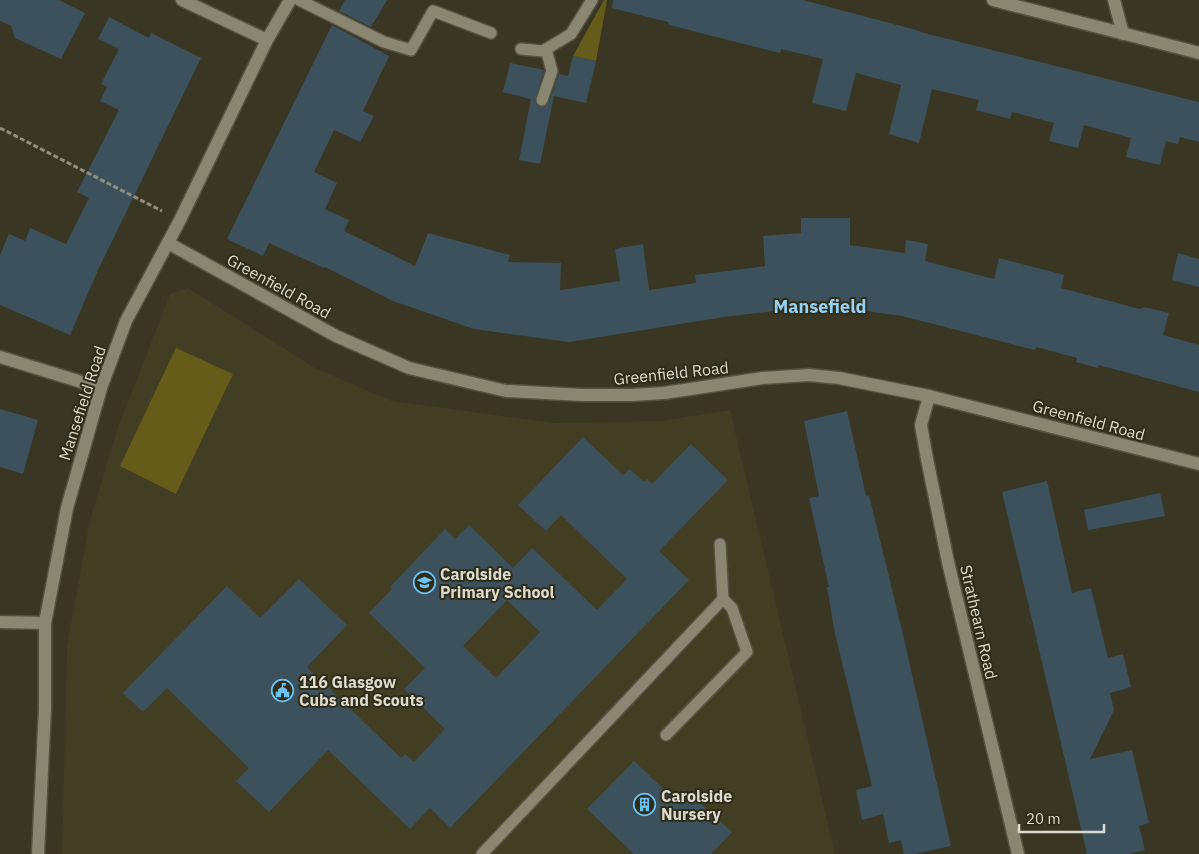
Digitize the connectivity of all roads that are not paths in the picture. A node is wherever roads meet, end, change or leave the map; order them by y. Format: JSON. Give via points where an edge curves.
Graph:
{"nodes":[{"id":1,"x":182,"y":0,"type":"edge"},
{"id":2,"x":290,"y":0,"type":"edge"},
{"id":3,"x":299,"y":0,"type":"edge"},
{"id":4,"x":592,"y":0,"type":"edge"},
{"id":5,"x":993,"y":0,"type":"edge"},
{"id":6,"x":1114,"y":0,"type":"edge"},
{"id":7,"x":491,"y":33,"type":"dead end"},
{"id":8,"x":1123,"y":34,"type":"junction"},
{"id":9,"x":267,"y":40,"type":"junction"},
{"id":10,"x":521,"y":49,"type":"dead end"},
{"id":11,"x":546,"y":49,"type":"junction"},
{"id":12,"x":1199,"y":53,"type":"edge"},
{"id":13,"x":542,"y":100,"type":"dead end"},
{"id":14,"x":168,"y":243,"type":"junction"},
{"id":15,"x":0,"y":357,"type":"edge"},
{"id":16,"x":101,"y":388,"type":"junction"},
{"id":17,"x":930,"y":396,"type":"junction"},
{"id":18,"x":1199,"y":464,"type":"edge"},
{"id":19,"x":720,"y":544,"type":"dead end"},
{"id":20,"x":723,"y":599,"type":"junction"},
{"id":21,"x":0,"y":622,"type":"edge"},
{"id":22,"x":45,"y":624,"type":"junction"},
{"id":23,"x":666,"y":735,"type":"dead end"},
{"id":24,"x":38,"y":854,"type":"edge"},
{"id":25,"x":482,"y":854,"type":"edge"},
{"id":26,"x":1018,"y":854,"type":"edge"}],
"edges":[{"from":1,"to":9,"type":"street"},
{"from":2,"to":9,"type":"street","name":"Mansefield Road"},
{"from":3,"to":7,"type":"lane","via":[[384,42],[411,50],[433,11]]},
{"from":4,"to":11,"type":"lane","via":[[571,34]]},
{"from":5,"to":8,"type":"street"},
{"from":6,"to":8,"type":"street"},
{"from":8,"to":12,"type":"street"},
{"from":9,"to":14,"type":"street","name":"Mansefield Road"},
{"from":10,"to":11,"type":"lane"},
{"from":11,"to":13,"type":"lane","via":[[552,71]]},
{"from":14,"to":16,"type":"street","name":"Mansefield Road","via":[[126,321]]},
{"from":14,"to":17,"type":"street","name":"Greenfield Road","via":[[277,305],[410,368],[506,391],[582,396],[632,395],[809,375]]},
{"from":15,"to":16,"type":"street"},
{"from":16,"to":22,"type":"street","name":"Mansefield Road","via":[[67,508]]},
{"from":17,"to":18,"type":"street","name":"Greenfield Road"},
{"from":17,"to":26,"type":"street","name":"Strathearn Road","via":[[921,425],[927,459],[948,562]]},
{"from":19,"to":20,"type":"lane"},
{"from":20,"to":23,"type":"lane","via":[[732,608],[747,652]]},
{"from":20,"to":25,"type":"lane"},
{"from":21,"to":22,"type":"street"},
{"from":22,"to":24,"type":"street","name":"Mansefield Road","via":[[45,708]]}]}
